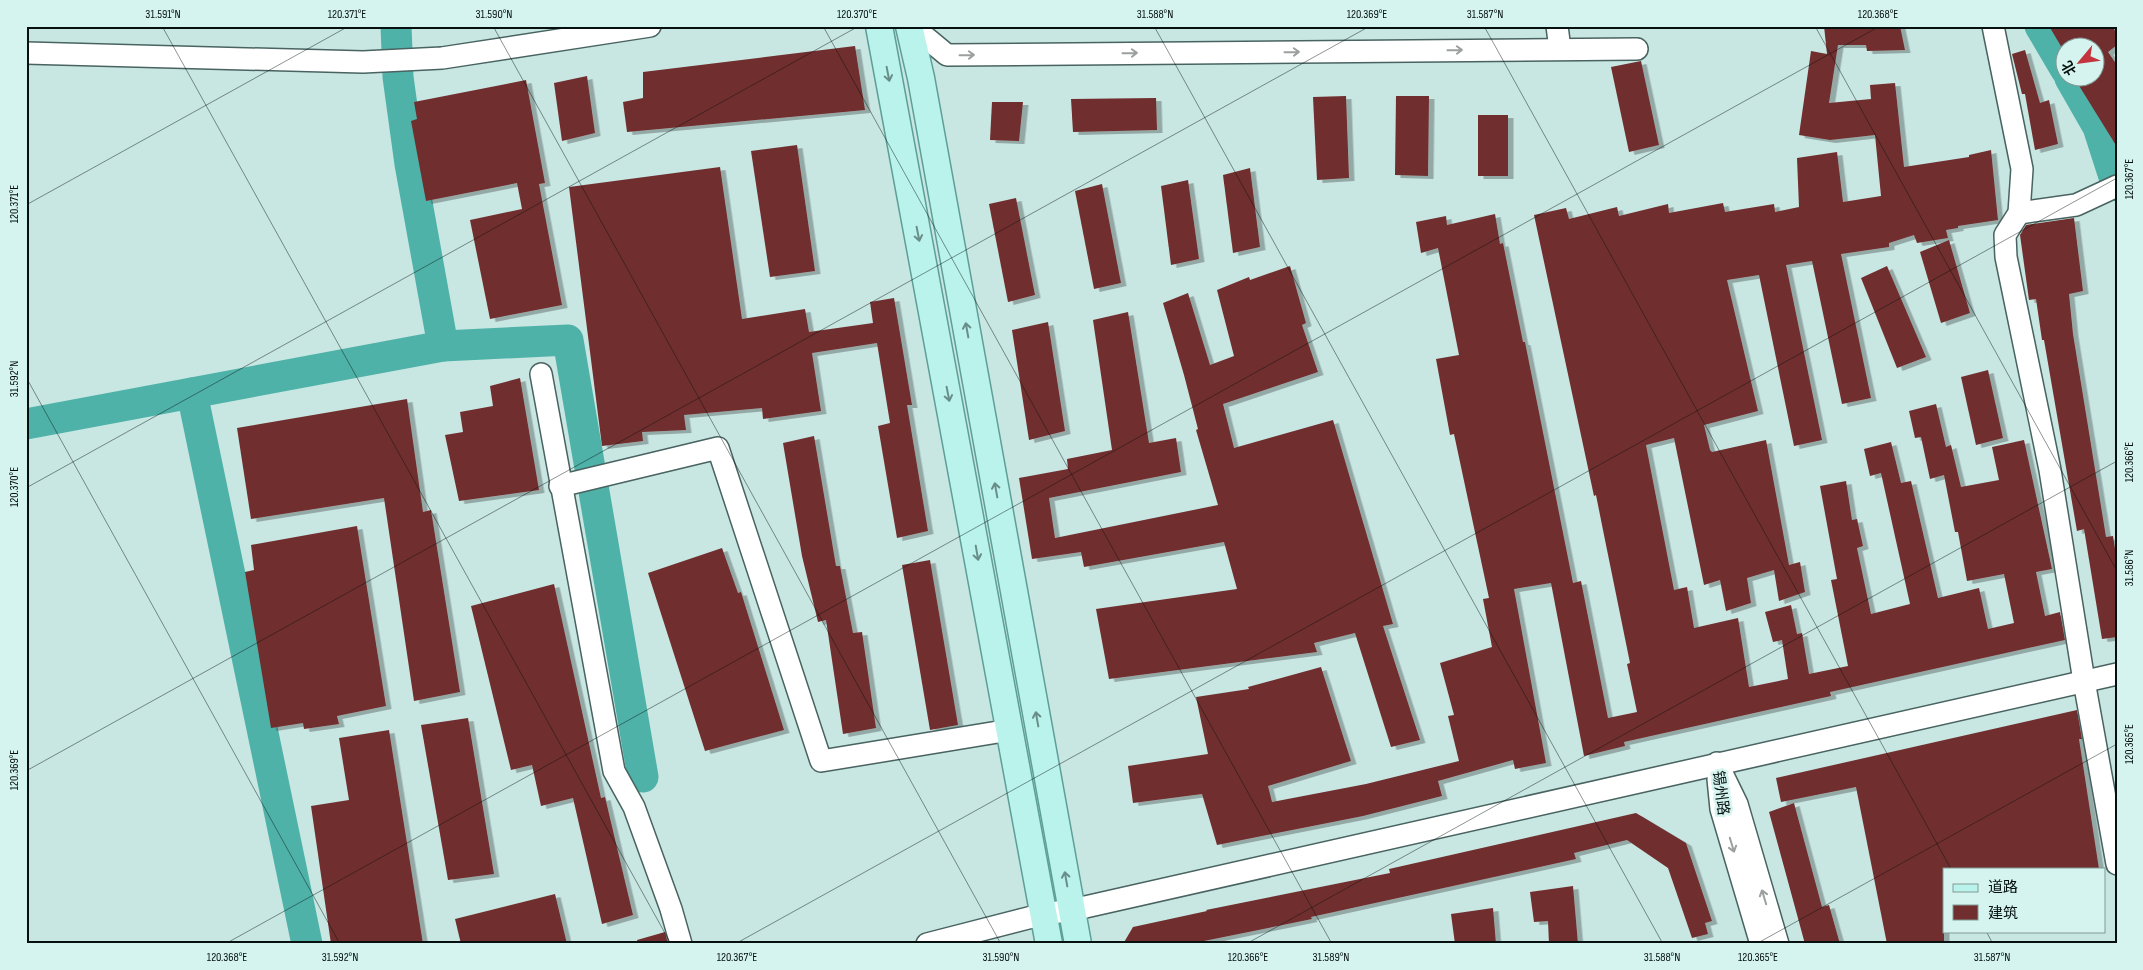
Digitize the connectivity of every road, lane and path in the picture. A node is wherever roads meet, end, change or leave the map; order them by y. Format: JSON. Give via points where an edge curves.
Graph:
{"nodes":[{"id":1,"x":650,"y":26,"type":"edge"},
{"id":2,"x":879,"y":26,"type":"edge"},
{"id":3,"x":910,"y":26,"type":"edge"},
{"id":4,"x":1557,"y":26,"type":"edge"},
{"id":5,"x":1993,"y":26,"type":"edge"},
{"id":6,"x":1637,"y":48,"type":"dead end"},
{"id":7,"x":1560,"y":49,"type":"junction"},
{"id":8,"x":26,"y":53,"type":"edge"},
{"id":9,"x":2117,"y":186,"type":"edge"},
{"id":10,"x":2019,"y":213,"type":"junction"},
{"id":11,"x":541,"y":374,"type":"dead end"},
{"id":12,"x":561,"y":486,"type":"junction"},
{"id":13,"x":2117,"y":674,"type":"edge"},
{"id":14,"x":2084,"y":681,"type":"junction"},
{"id":15,"x":1010,"y":730,"type":"junction"},
{"id":16,"x":1716,"y":763,"type":"junction"},
{"id":17,"x":2117,"y":864,"type":"edge"},
{"id":18,"x":1072,"y":910,"type":"junction"},
{"id":19,"x":1044,"y":914,"type":"junction"},
{"id":20,"x":681,"y":944,"type":"edge"},
{"id":21,"x":927,"y":944,"type":"edge"},
{"id":22,"x":1049,"y":944,"type":"edge"},
{"id":23,"x":1078,"y":944,"type":"edge"},
{"id":24,"x":1761,"y":944,"type":"edge"},
{"id":25,"x":1778,"y":944,"type":"edge"}],
"edges":[{"from":1,"to":8,"type":"street","via":[[442,58],[363,62]]},
{"from":2,"to":15,"type":"main road","one_way":true},
{"from":3,"to":7,"type":"street","one_way":true,"via":[[947,55]]},
{"from":18,"to":3,"type":"main road","one_way":true},
{"from":4,"to":7,"type":"street"},
{"from":5,"to":10,"type":"street","via":[[2022,169]]},
{"from":6,"to":7,"type":"street"},
{"from":9,"to":10,"type":"street","via":[[2076,204]]},
{"from":10,"to":14,"type":"street","via":[[2005,235],[2006,257],[2050,470]]},
{"from":11,"to":12,"type":"street"},
{"from":12,"to":15,"type":"street","via":[[718,448],[821,761]]},
{"from":12,"to":20,"type":"street","via":[[614,771],[634,807]]},
{"from":13,"to":14,"type":"street"},
{"from":14,"to":16,"type":"street"},
{"from":14,"to":17,"type":"street"},
{"from":15,"to":19,"type":"main road"},
{"from":16,"to":18,"type":"street"},
{"from":16,"to":24,"type":"street","name":"锡州路","one_way":true,"via":[[1721,809]]},
{"from":25,"to":16,"type":"street","name":"锡州路","one_way":true,"via":[[1737,804]]},
{"from":18,"to":19,"type":"street"},
{"from":18,"to":23,"type":"main road"},
{"from":19,"to":21,"type":"street"},
{"from":19,"to":22,"type":"main road"}]}
